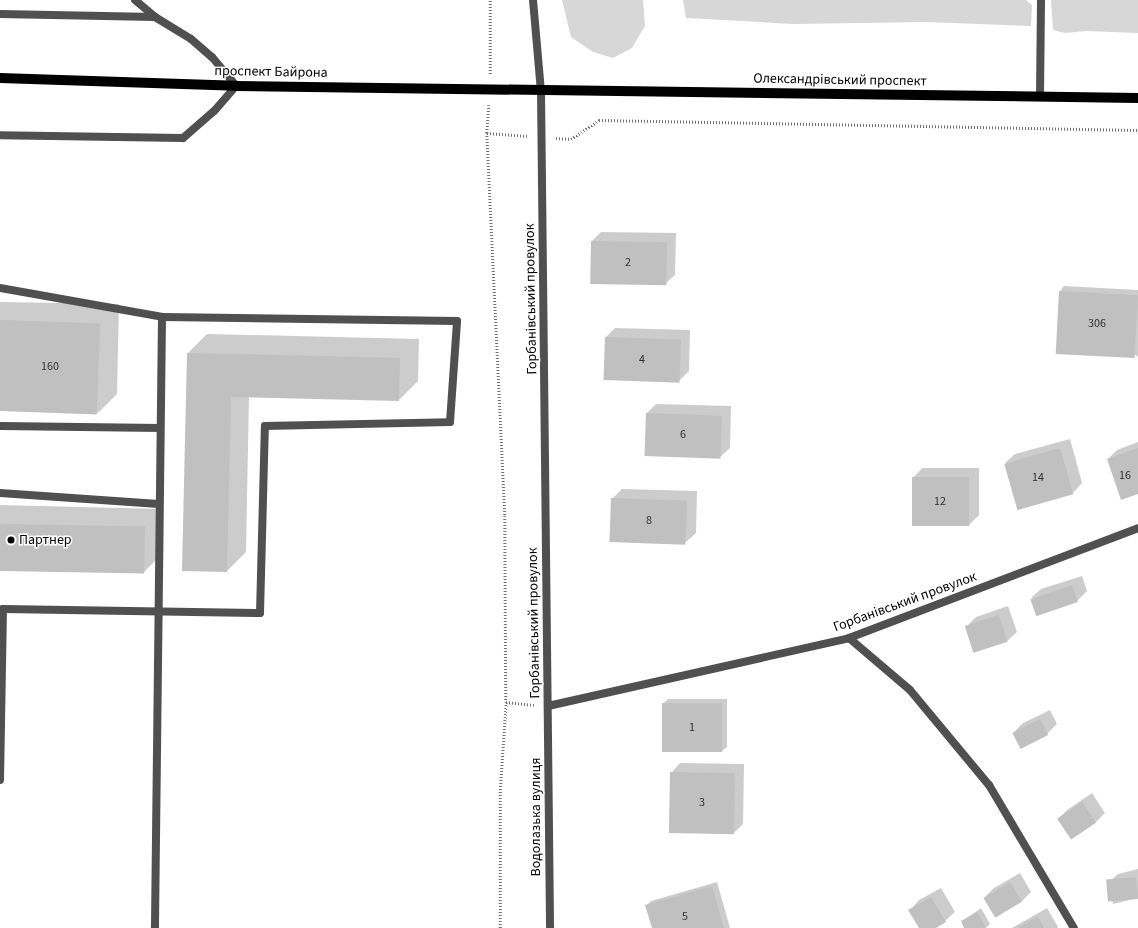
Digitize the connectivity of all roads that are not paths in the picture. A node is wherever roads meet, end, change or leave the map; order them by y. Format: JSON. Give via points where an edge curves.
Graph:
{"nodes":[{"id":1,"x":135,"y":0,"type":"edge"},
{"id":2,"x":533,"y":0,"type":"edge"},
{"id":3,"x":1041,"y":0,"type":"edge"},
{"id":4,"x":0,"y":14,"type":"edge"},
{"id":5,"x":155,"y":16,"type":"junction"},
{"id":6,"x":0,"y":78,"type":"edge"},
{"id":7,"x":236,"y":86,"type":"junction"},
{"id":8,"x":541,"y":90,"type":"junction"},
{"id":9,"x":1040,"y":96,"type":"junction"},
{"id":10,"x":1138,"y":98,"type":"edge"},
{"id":11,"x":0,"y":135,"type":"edge"},
{"id":12,"x":0,"y":288,"type":"edge"},
{"id":13,"x":162,"y":317,"type":"junction"},
{"id":14,"x":0,"y":426,"type":"edge"},
{"id":15,"x":160,"y":428,"type":"junction"},
{"id":16,"x":0,"y":493,"type":"edge"},
{"id":17,"x":159,"y":504,"type":"junction"},
{"id":18,"x":1138,"y":528,"type":"edge"},
{"id":19,"x":158,"y":611,"type":"junction"},
{"id":20,"x":849,"y":638,"type":"junction"},
{"id":21,"x":548,"y":706,"type":"junction"},
{"id":22,"x":0,"y":780,"type":"edge"},
{"id":23,"x":154,"y":928,"type":"edge"},
{"id":24,"x":550,"y":928,"type":"edge"},
{"id":25,"x":1074,"y":928,"type":"edge"}],
"edges":[{"from":1,"to":5,"type":"street"},
{"from":2,"to":8,"type":"street","name":"Горбанівський провулок"},
{"from":3,"to":9,"type":"street"},
{"from":4,"to":5,"type":"street"},
{"from":5,"to":7,"type":"street","via":[[207,52]]},
{"from":6,"to":7,"type":"main road","name":"проспект Байрона"},
{"from":7,"to":8,"type":"main road","name":"проспект Байрона"},
{"from":7,"to":11,"type":"street","via":[[214,111],[184,138]]},
{"from":8,"to":9,"type":"main road","name":"Олександрівський проспект"},
{"from":8,"to":21,"type":"street","name":"Горбанівський провулок"},
{"from":9,"to":10,"type":"main road","name":"Олександрівський проспект"},
{"from":12,"to":13,"type":"street"},
{"from":13,"to":15,"type":"street"},
{"from":13,"to":19,"type":"street","via":[[457,321],[450,422],[264,426],[260,613]]},
{"from":14,"to":15,"type":"street"},
{"from":15,"to":17,"type":"street"},
{"from":16,"to":17,"type":"street"},
{"from":17,"to":19,"type":"street"},
{"from":18,"to":20,"type":"street","name":"Горбанівський провулок"},
{"from":19,"to":22,"type":"street","via":[[3,609]]},
{"from":19,"to":23,"type":"street"},
{"from":20,"to":21,"type":"street","name":"Горбанівський провулок"},
{"from":20,"to":25,"type":"street","via":[[910,690],[989,785]]},
{"from":21,"to":24,"type":"street","name":"Водолазька вулиця"}]}
